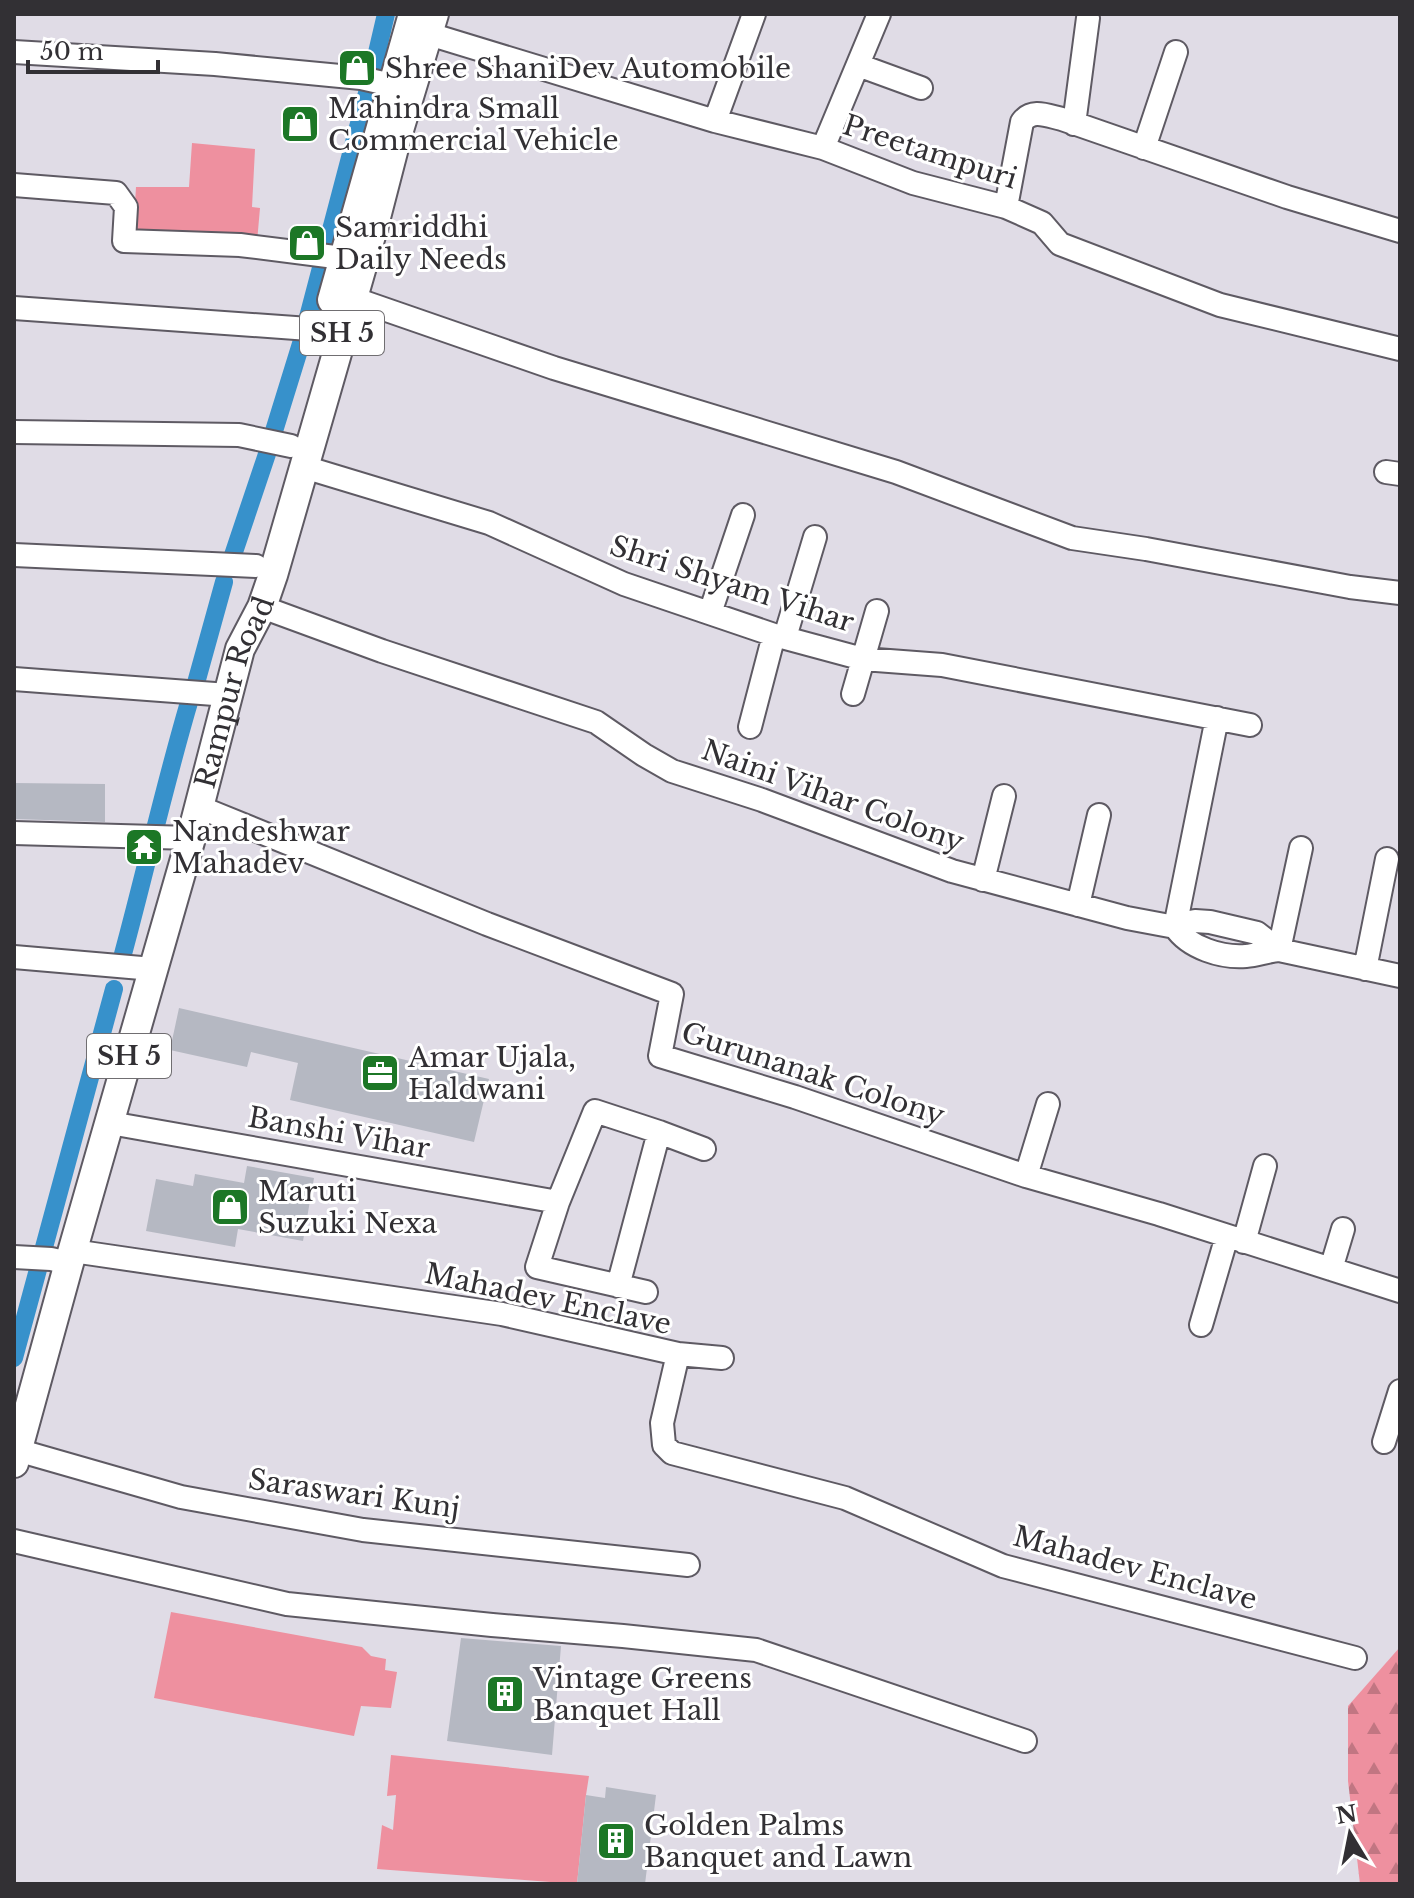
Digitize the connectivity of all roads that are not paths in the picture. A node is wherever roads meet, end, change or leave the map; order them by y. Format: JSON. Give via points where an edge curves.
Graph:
{"nodes":[{"id":1,"x":754,"y":14,"type":"edge"},
{"id":2,"x":879,"y":14,"type":"edge"},
{"id":3,"x":1088,"y":18,"type":"dead end"},
{"id":4,"x":425,"y":21,"type":"edge"},
{"id":5,"x":14,"y":52,"type":"edge"},
{"id":6,"x":1176,"y":52,"type":"dead end"},
{"id":7,"x":858,"y":65,"type":"junction"},
{"id":8,"x":377,"y":82,"type":"junction"},
{"id":9,"x":921,"y":88,"type":"dead end"},
{"id":10,"x":715,"y":121,"type":"junction"},
{"id":11,"x":1074,"y":124,"type":"junction"},
{"id":12,"x":823,"y":148,"type":"junction"},
{"id":13,"x":1144,"y":148,"type":"junction"},
{"id":14,"x":14,"y":185,"type":"edge"},
{"id":15,"x":1006,"y":207,"type":"junction"},
{"id":16,"x":1400,"y":231,"type":"edge"},
{"id":17,"x":332,"y":256,"type":"junction"},
{"id":18,"x":352,"y":298,"type":"junction"},
{"id":19,"x":14,"y":308,"type":"edge"},
{"id":20,"x":323,"y":330,"type":"junction"},
{"id":21,"x":1400,"y":349,"type":"edge"},
{"id":22,"x":14,"y":432,"type":"edge"},
{"id":23,"x":297,"y":457,"type":"junction"},
{"id":24,"x":743,"y":515,"type":"dead end"},
{"id":25,"x":815,"y":537,"type":"dead end"},
{"id":26,"x":14,"y":555,"type":"edge"},
{"id":27,"x":256,"y":566,"type":"junction"},
{"id":28,"x":1400,"y":593,"type":"edge"},
{"id":29,"x":262,"y":607,"type":"junction"},
{"id":30,"x":877,"y":611,"type":"dead end"},
{"id":31,"x":710,"y":613,"type":"junction"},
{"id":32,"x":779,"y":636,"type":"junction"},
{"id":33,"x":240,"y":649,"type":"junction"},
{"id":34,"x":863,"y":659,"type":"junction"},
{"id":35,"x":14,"y":679,"type":"edge"},
{"id":36,"x":853,"y":694,"type":"dead end"},
{"id":37,"x":228,"y":695,"type":"junction"},
{"id":38,"x":1217,"y":718,"type":"junction"},
{"id":39,"x":1250,"y":725,"type":"dead end"},
{"id":40,"x":750,"y":727,"type":"dead end"},
{"id":41,"x":1004,"y":796,"type":"dead end"},
{"id":42,"x":199,"y":807,"type":"junction"},
{"id":43,"x":1099,"y":815,"type":"dead end"},
{"id":44,"x":14,"y":833,"type":"edge"},
{"id":45,"x":191,"y":838,"type":"junction"},
{"id":46,"x":1301,"y":848,"type":"dead end"},
{"id":47,"x":1387,"y":859,"type":"dead end"},
{"id":48,"x":983,"y":880,"type":"junction"},
{"id":49,"x":1078,"y":905,"type":"junction"},
{"id":50,"x":1175,"y":927,"type":"junction"},
{"id":51,"x":1279,"y":950,"type":"junction"},
{"id":52,"x":14,"y":957,"type":"edge"},
{"id":53,"x":153,"y":969,"type":"junction"},
{"id":54,"x":1365,"y":969,"type":"junction"},
{"id":55,"x":1400,"y":976,"type":"edge"},
{"id":56,"x":1048,"y":1104,"type":"dead end"},
{"id":57,"x":110,"y":1123,"type":"junction"},
{"id":58,"x":659,"y":1132,"type":"junction"},
{"id":59,"x":704,"y":1149,"type":"dead end"},
{"id":60,"x":1265,"y":1166,"type":"dead end"},
{"id":61,"x":1026,"y":1176,"type":"junction"},
{"id":62,"x":558,"y":1202,"type":"junction"},
{"id":63,"x":1343,"y":1229,"type":"dead end"},
{"id":64,"x":1236,"y":1239,"type":"junction"},
{"id":65,"x":48,"y":1258,"type":"edge"},
{"id":66,"x":1331,"y":1269,"type":"junction"},
{"id":67,"x":618,"y":1286,"type":"junction"},
{"id":68,"x":1400,"y":1291,"type":"edge"},
{"id":69,"x":646,"y":1292,"type":"dead end"},
{"id":70,"x":1201,"y":1325,"type":"dead end"},
{"id":71,"x":678,"y":1354,"type":"junction"},
{"id":72,"x":722,"y":1358,"type":"dead end"},
{"id":73,"x":1400,"y":1391,"type":"edge"},
{"id":74,"x":21,"y":1410,"type":"edge"},
{"id":75,"x":1384,"y":1442,"type":"dead end"},
{"id":76,"x":16,"y":1456,"type":"edge"},
{"id":77,"x":14,"y":1541,"type":"edge"},
{"id":78,"x":688,"y":1565,"type":"dead end"},
{"id":79,"x":1355,"y":1658,"type":"dead end"},
{"id":80,"x":1025,"y":1741,"type":"dead end"}],
"edges":[{"from":1,"to":10,"type":"street"},
{"from":2,"to":7,"type":"street"},
{"from":3,"to":11,"type":"street"},
{"from":4,"to":8,"type":"main road"},
{"from":4,"to":10,"type":"street","name":"Preetampuri"},
{"from":4,"to":18,"type":"main road","name":"Rampur Road","number":"SH 5"},
{"from":5,"to":8,"type":"street","via":[[215,64]]},
{"from":6,"to":13,"type":"street"},
{"from":7,"to":9,"type":"street"},
{"from":7,"to":12,"type":"street"},
{"from":8,"to":17,"type":"main road"},
{"from":10,"to":12,"type":"street","name":"Preetampuri"},
{"from":11,"to":13,"type":"street"},
{"from":11,"to":15,"type":"street","via":[[1026,116]]},
{"from":12,"to":15,"type":"street","name":"Preetampuri","via":[[913,183]]},
{"from":13,"to":16,"type":"street"},
{"from":14,"to":17,"type":"street","via":[[116,193],[126,207],[124,241],[240,245]]},
{"from":15,"to":21,"type":"street","name":"Preetampuri","via":[[1042,223],[1060,244],[1220,305]]},
{"from":17,"to":20,"type":"main road"},
{"from":18,"to":23,"type":"main road","name":"Rampur Road","number":"SH 5"},
{"from":18,"to":28,"type":"street","via":[[554,368],[896,472],[1072,538]]},
{"from":19,"to":20,"type":"street"},
{"from":20,"to":23,"type":"main road"},
{"from":22,"to":23,"type":"street","name":"Shri Shyam Vihar","via":[[239,435]]},
{"from":23,"to":27,"type":"main road"},
{"from":23,"to":29,"type":"main road","name":"Rampur Road","number":"SH 5"},
{"from":23,"to":31,"type":"street","name":"Shri Shyam Vihar","via":[[489,523],[624,584]]},
{"from":24,"to":31,"type":"street"},
{"from":25,"to":32,"type":"street"},
{"from":26,"to":27,"type":"street"},
{"from":27,"to":33,"type":"main road"},
{"from":29,"to":33,"type":"main road","name":"Rampur Road","number":"SH 5"},
{"from":29,"to":48,"type":"street","name":"Naini Vihar Colony","via":[[596,722],[672,771]]},
{"from":30,"to":34,"type":"street"},
{"from":31,"to":32,"type":"street","name":"Shri Shyam Vihar"},
{"from":32,"to":34,"type":"street","name":"Shri Shyam Vihar"},
{"from":32,"to":40,"type":"street"},
{"from":33,"to":37,"type":"main road","name":"Rampur Road","number":"SH 5"},
{"from":34,"to":36,"type":"street"},
{"from":34,"to":38,"type":"street","name":"Shri Shyam Vihar","via":[[942,665]]},
{"from":35,"to":37,"type":"street"},
{"from":37,"to":42,"type":"main road","name":"Rampur Road","number":"SH 5"},
{"from":38,"to":39,"type":"street","name":"Shri Shyam Vihar"},
{"from":38,"to":50,"type":"street"},
{"from":41,"to":48,"type":"street"},
{"from":42,"to":45,"type":"main road","name":"Rampur Road","number":"SH 5"},
{"from":42,"to":61,"type":"street","name":"Gurunanak Colony","via":[[672,994],[660,1056]]},
{"from":43,"to":49,"type":"street"},
{"from":44,"to":45,"type":"street"},
{"from":45,"to":53,"type":"main road","name":"Rampur Road","number":"SH 5"},
{"from":46,"to":51,"type":"street"},
{"from":47,"to":54,"type":"street"},
{"from":48,"to":49,"type":"street","name":"Naini Vihar Colony"},
{"from":49,"to":50,"type":"street","name":"Naini Vihar Colony"},
{"from":50,"to":51,"type":"street","name":"Naini Vihar Colony","via":[[1210,922],[1257,933]]},
{"from":51,"to":54,"type":"street","name":"Naini Vihar Colony"},
{"from":52,"to":53,"type":"street"},
{"from":53,"to":57,"type":"main road","name":"Rampur Road","number":"SH 5"},
{"from":54,"to":55,"type":"street","name":"Naini Vihar Colony"},
{"from":56,"to":61,"type":"street"},
{"from":57,"to":62,"type":"street","name":"Banshi Vihar"},
{"from":57,"to":65,"type":"main road","name":"Rampur Road","number":"SH 5"},
{"from":58,"to":59,"type":"street"},
{"from":58,"to":62,"type":"street","via":[[595,1111]]},
{"from":58,"to":67,"type":"street"},
{"from":60,"to":64,"type":"street"},
{"from":61,"to":64,"type":"street","name":"Gurunanak Colony"},
{"from":62,"to":67,"type":"street","via":[[537,1267]]},
{"from":63,"to":66,"type":"street"},
{"from":64,"to":66,"type":"street","name":"Gurunanak Colony"},
{"from":64,"to":70,"type":"street"},
{"from":65,"to":71,"type":"street","name":"Mahadev Enclave","via":[[502,1314]]},
{"from":65,"to":74,"type":"main road","name":"Rampur Road","number":"SH 5"},
{"from":66,"to":68,"type":"street","name":"Gurunanak Colony"},
{"from":67,"to":69,"type":"street"},
{"from":71,"to":72,"type":"street"},
{"from":71,"to":79,"type":"street","name":"Mahadev Enclave","via":[[662,1423],[664,1445],[672,1453],[845,1498],[1003,1566]]},
{"from":73,"to":75,"type":"street"},
{"from":74,"to":76,"type":"main road","name":"Rampur Road","number":"SH 5"},
{"from":76,"to":78,"type":"street","name":"Saraswari Kunj","via":[[181,1497],[363,1530]]},
{"from":77,"to":80,"type":"street","via":[[287,1604],[756,1650]]}]}
